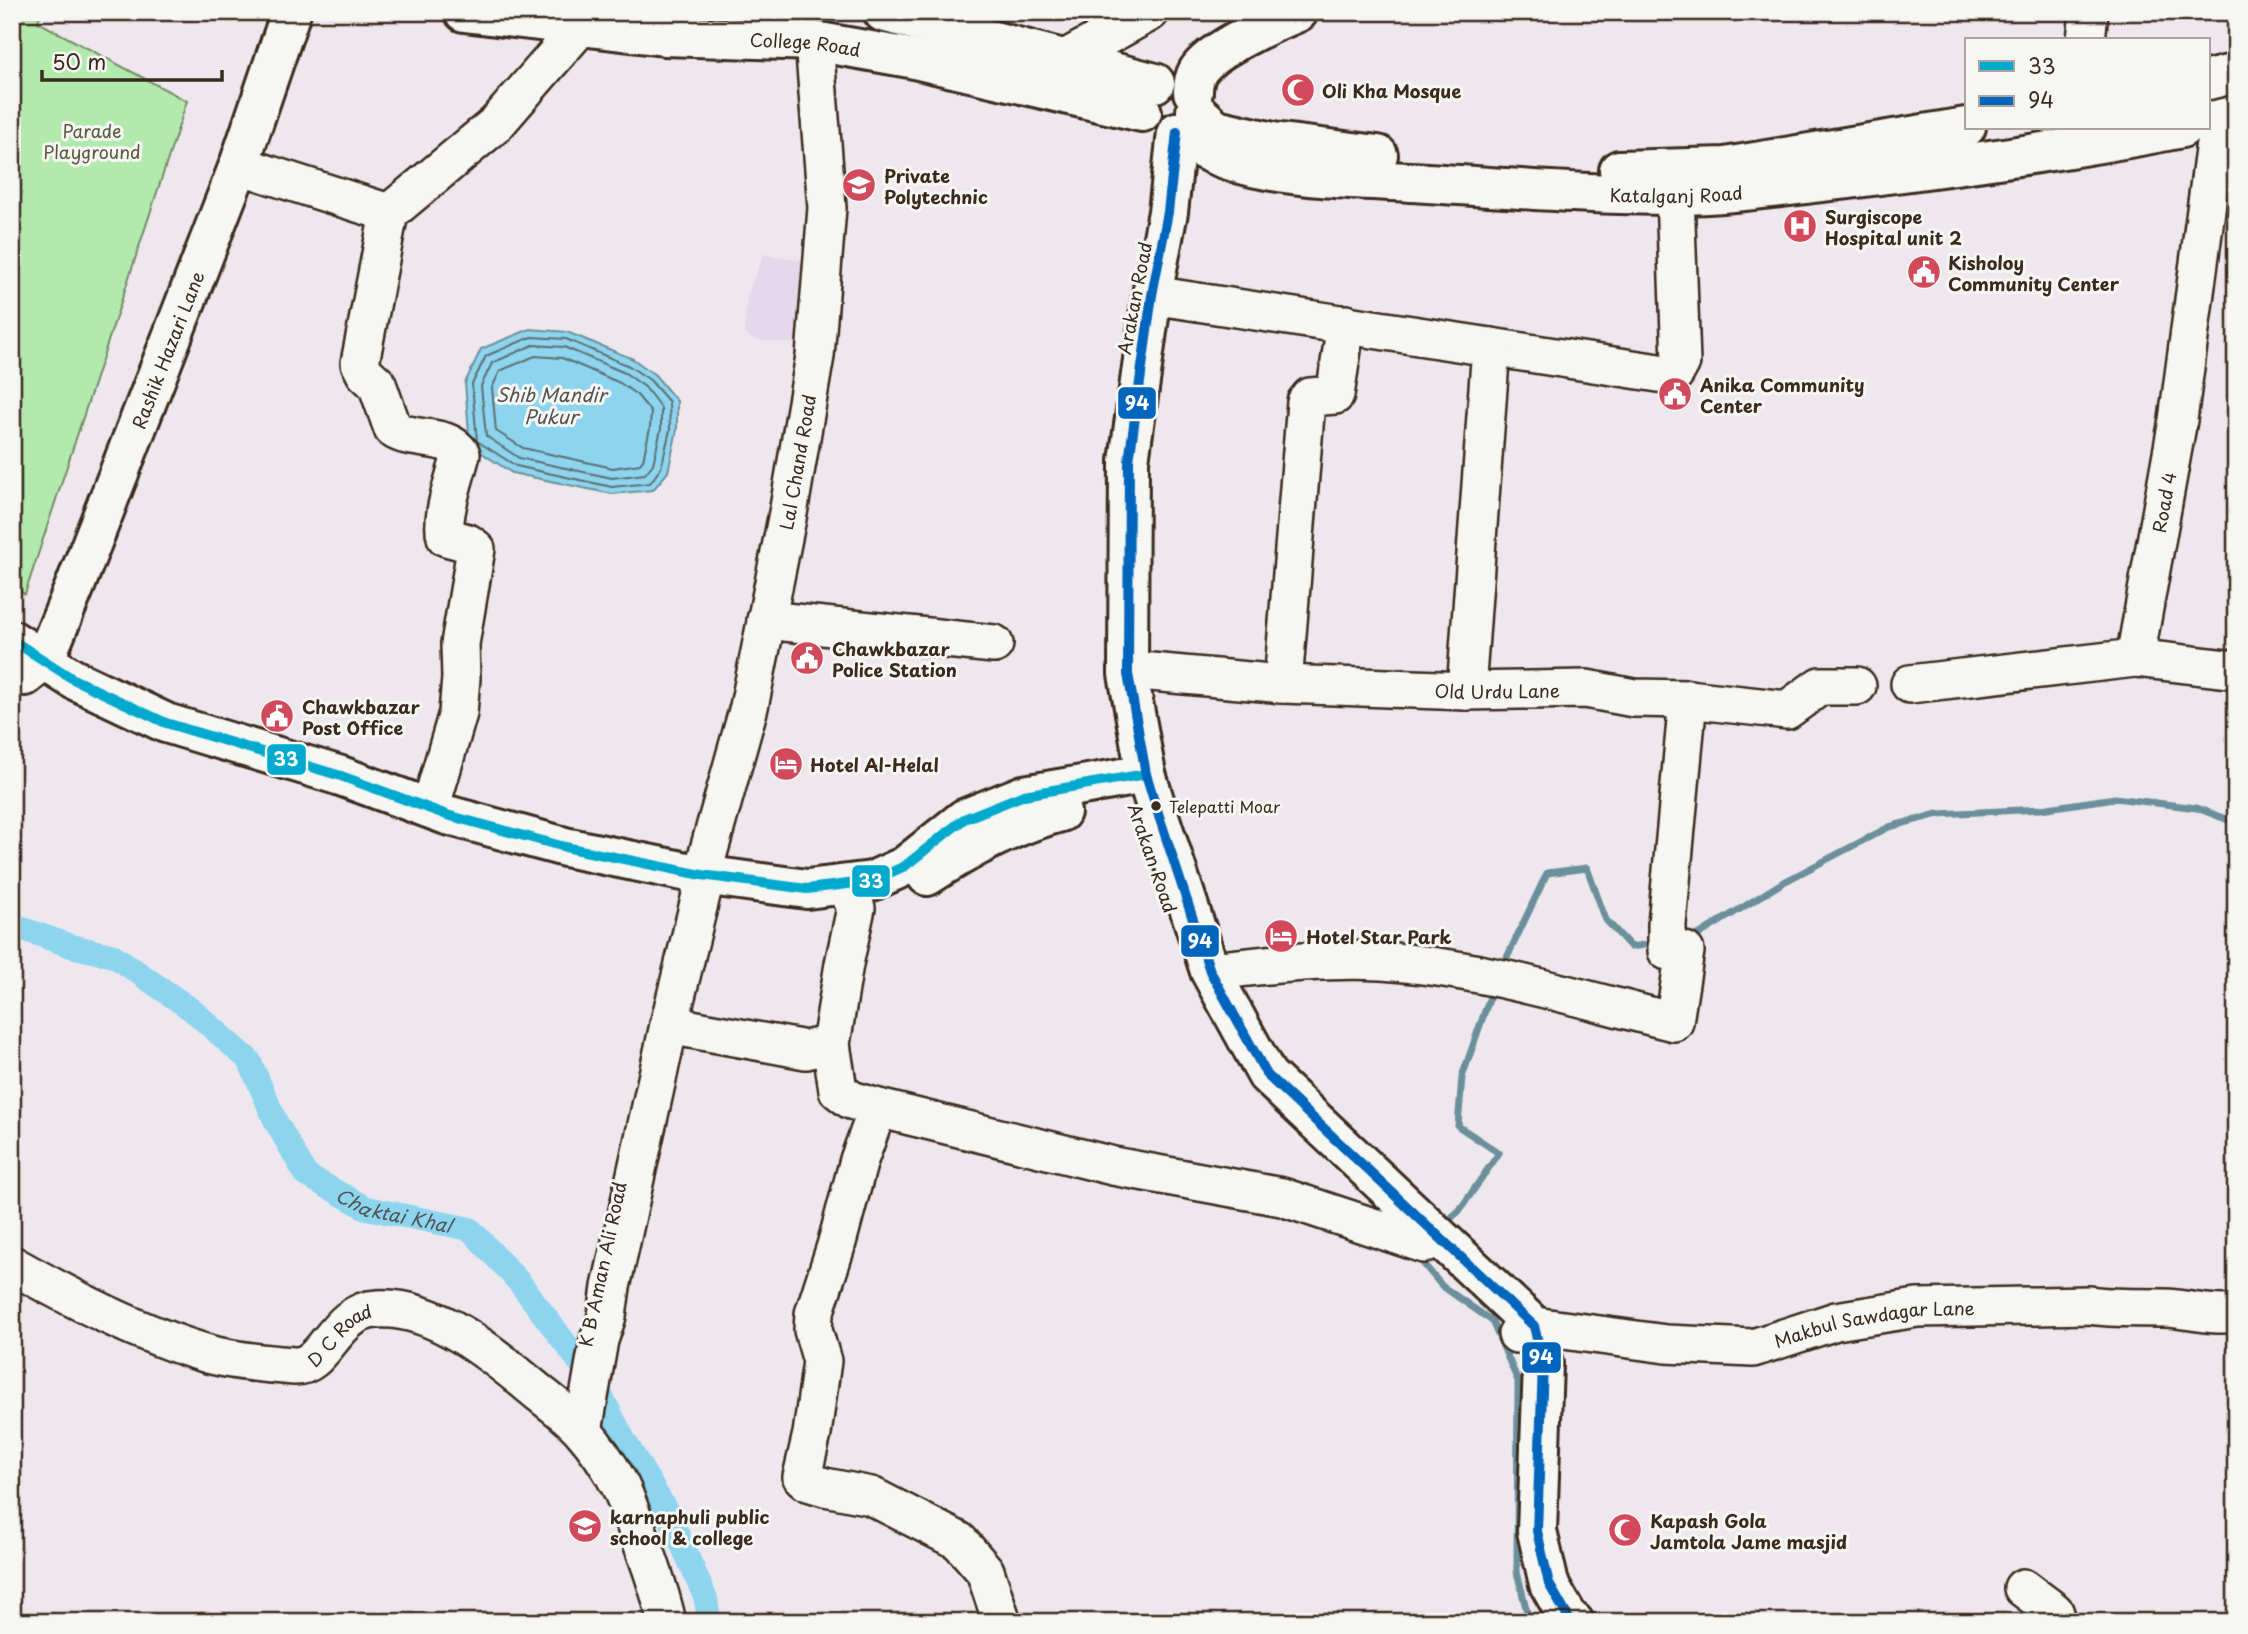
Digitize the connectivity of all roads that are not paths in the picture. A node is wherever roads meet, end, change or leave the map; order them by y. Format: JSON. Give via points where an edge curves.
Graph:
{"nodes":[{"id":1,"x":290,"y":12,"type":"edge"},
{"id":2,"x":464,"y":12,"type":"edge"},
{"id":3,"x":1150,"y":12,"type":"edge"},
{"id":4,"x":1245,"y":12,"type":"edge"},
{"id":5,"x":1298,"y":12,"type":"edge"},
{"id":6,"x":2089,"y":12,"type":"edge"},
{"id":7,"x":888,"y":13,"type":"edge"},
{"id":8,"x":580,"y":27,"type":"junction"},
{"id":9,"x":814,"y":27,"type":"edge"},
{"id":10,"x":2086,"y":38,"type":"edge"},
{"id":11,"x":1065,"y":59,"type":"junction"},
{"id":12,"x":2236,"y":73,"type":"edge"},
{"id":13,"x":2210,"y":80,"type":"edge"},
{"id":14,"x":1169,"y":105,"type":"junction"},
{"id":15,"x":2211,"y":121,"type":"edge"},
{"id":16,"x":1965,"y":127,"type":"edge"},
{"id":17,"x":2164,"y":130,"type":"edge"},
{"id":18,"x":1223,"y":158,"type":"junction"},
{"id":19,"x":240,"y":165,"type":"junction"},
{"id":20,"x":1170,"y":191,"type":"junction"},
{"id":21,"x":1675,"y":195,"type":"junction"},
{"id":22,"x":390,"y":214,"type":"junction"},
{"id":23,"x":1152,"y":295,"type":"junction"},
{"id":24,"x":1346,"y":324,"type":"junction"},
{"id":25,"x":1491,"y":347,"type":"junction"},
{"id":26,"x":766,"y":620,"type":"junction"},
{"id":27,"x":12,"y":640,"type":"edge"},
{"id":28,"x":994,"y":643,"type":"dead end"},
{"id":29,"x":2135,"y":658,"type":"junction"},
{"id":30,"x":27,"y":669,"type":"edge"},
{"id":31,"x":1129,"y":670,"type":"junction"},
{"id":32,"x":2236,"y":670,"type":"edge"},
{"id":33,"x":1283,"y":684,"type":"junction"},
{"id":34,"x":1909,"y":684,"type":"dead end"},
{"id":35,"x":1857,"y":686,"type":"dead end"},
{"id":36,"x":1466,"y":691,"type":"junction"},
{"id":37,"x":1688,"y":699,"type":"junction"},
{"id":38,"x":1139,"y":783,"type":"junction"},
{"id":39,"x":430,"y":809,"type":"junction"},
{"id":40,"x":697,"y":884,"type":"junction"},
{"id":41,"x":851,"y":897,"type":"junction"},
{"id":42,"x":1210,"y":971,"type":"junction"},
{"id":43,"x":669,"y":1025,"type":"junction"},
{"id":44,"x":831,"y":1044,"type":"junction"},
{"id":45,"x":878,"y":1108,"type":"junction"},
{"id":46,"x":1420,"y":1239,"type":"junction"},
{"id":47,"x":12,"y":1265,"type":"edge"},
{"id":48,"x":603,"y":1282,"type":"junction"},
{"id":49,"x":2236,"y":1312,"type":"edge"},
{"id":50,"x":1526,"y":1330,"type":"junction"},
{"id":51,"x":577,"y":1425,"type":"junction"},
{"id":52,"x":2023,"y":1588,"type":"dead end"},
{"id":53,"x":667,"y":1622,"type":"edge"},
{"id":54,"x":1002,"y":1622,"type":"edge"},
{"id":55,"x":1545,"y":1622,"type":"edge"},
{"id":56,"x":1574,"y":1622,"type":"edge"},
{"id":57,"x":2058,"y":1622,"type":"edge"}],
"edges":[{"from":1,"to":19,"type":"main road","name":"Rashik Hazari Lane"},
{"from":2,"to":8,"type":"main road","name":"College Road"},
{"from":3,"to":11,"type":"street"},
{"from":4,"to":14,"type":"main road","via":[[1212,26],[1180,50]]},
{"from":5,"to":14,"type":"main road","via":[[1211,56]]},
{"from":6,"to":10,"type":"street"},
{"from":7,"to":11,"type":"main road"},
{"from":8,"to":9,"type":"main road","name":"College Road","via":[[664,36]]},
{"from":8,"to":22,"type":"street","via":[[496,124]]},
{"from":9,"to":14,"type":"main road","name":"College Road","via":[[910,58]]},
{"from":9,"to":26,"type":"street","name":"Lal Chand Road","via":[[826,222],[815,356]]},
{"from":11,"to":14,"type":"main road"},
{"from":12,"to":13,"type":"main road"},
{"from":14,"to":16,"type":"main road","name":"Katalganj Road","via":[[1216,129],[1273,142],[1585,171],[1725,167]]},
{"from":14,"to":18,"type":"main road","name":"Katalganj Road","via":[[1188,142]]},
{"from":14,"to":20,"type":"main road","name":"Arakan Road"},
{"from":14,"to":38,"type":"main road","name":"Arakan Road","via":[[1125,328],[1110,463],[1111,665]]},
{"from":15,"to":29,"type":"street","name":"Road 4","via":[[2178,420]]},
{"from":17,"to":21,"type":"main road","name":"Katalganj Road","via":[[1898,173]]},
{"from":18,"to":20,"type":"main road","via":[[1191,168]]},
{"from":18,"to":21,"type":"main road","name":"Katalganj Road","via":[[1242,166],[1319,176]]},
{"from":19,"to":22,"type":"street"},
{"from":19,"to":30,"type":"main road","name":"Rashik Hazari Lane","via":[[80,573]]},
{"from":20,"to":23,"type":"main road","name":"Arakan Road"},
{"from":21,"to":25,"type":"street","via":[[1681,362],[1675,373]]},
{"from":22,"to":39,"type":"street","via":[[360,363],[377,384],[393,429],[414,438],[444,441],[461,454],[444,534],[476,549],[460,644],[458,713]]},
{"from":23,"to":24,"type":"street"},
{"from":23,"to":31,"type":"main road","name":"Arakan Road","via":[[1129,461]]},
{"from":24,"to":25,"type":"street"},
{"from":24,"to":33,"type":"street","via":[[1335,395],[1310,397],[1306,402]]},
{"from":25,"to":36,"type":"street"},
{"from":26,"to":28,"type":"street"},
{"from":26,"to":40,"type":"street","name":"Lal Chand Road","via":[[749,708]]},
{"from":27,"to":30,"type":"main road"},
{"from":29,"to":32,"type":"street"},
{"from":29,"to":34,"type":"street"},
{"from":30,"to":39,"type":"main road","via":[[166,723],[341,776]]},
{"from":30,"to":40,"type":"main road","via":[[101,719],[167,746],[555,861]]},
{"from":31,"to":33,"type":"street","name":"Old Urdu Lane"},
{"from":31,"to":38,"type":"main road","name":"Arakan Road"},
{"from":33,"to":36,"type":"street","name":"Old Urdu Lane"},
{"from":35,"to":37,"type":"street","name":"Old Urdu Lane","via":[[1820,686],[1787,710]]},
{"from":36,"to":37,"type":"street","name":"Old Urdu Lane","via":[[1586,689],[1634,698]]},
{"from":37,"to":42,"type":"street","via":[[1667,938],[1685,951],[1674,1022],[1479,973],[1381,961],[1299,962]]},
{"from":38,"to":41,"type":"main road","via":[[1123,794],[1031,820],[969,849],[895,897]]},
{"from":38,"to":42,"type":"main road","name":"Arakan Road"},
{"from":38,"to":46,"type":"main road","name":"Arakan Road","via":[[1197,989],[1221,1036],[1253,1079]]},
{"from":39,"to":40,"type":"main road"},
{"from":40,"to":41,"type":"main road","via":[[736,899],[797,907]]},
{"from":40,"to":43,"type":"street","name":"K B Aman Ali Road"},
{"from":40,"to":48,"type":"street","name":"K B Aman Ali Road","via":[[680,905]]},
{"from":41,"to":44,"type":"street"},
{"from":42,"to":50,"type":"main road","name":"Arakan Road","via":[[1268,1075]]},
{"from":43,"to":44,"type":"street","via":[[806,1051]]},
{"from":43,"to":48,"type":"street","name":"K B Aman Ali Road"},
{"from":44,"to":45,"type":"street","via":[[838,1090],[851,1100]]},
{"from":45,"to":46,"type":"street","via":[[1113,1166],[1282,1197]]},
{"from":45,"to":54,"type":"street","via":[[814,1314],[813,1330],[822,1360],[802,1477],[871,1496],[959,1541],[985,1572]]},
{"from":46,"to":50,"type":"main road","name":"Arakan Road"},
{"from":47,"to":51,"type":"street","name":"D C Road","via":[[168,1341],[208,1354],[298,1367],[319,1355],[336,1330],[357,1312],[397,1308],[443,1324],[501,1361]]},
{"from":48,"to":51,"type":"street","name":"K B Aman Ali Road"},
{"from":49,"to":50,"type":"street","name":"Makbul Sawdagar Lane","via":[[2224,1315],[2089,1305],[1917,1308],[1836,1321],[1753,1348]]},
{"from":50,"to":55,"type":"main road","via":[[1521,1552],[1534,1607]]},
{"from":50,"to":56,"type":"main road","via":[[1543,1364],[1537,1531],[1549,1584]]},
{"from":51,"to":53,"type":"street","via":[[618,1482],[659,1583]]},
{"from":52,"to":57,"type":"street","via":[[2054,1611]]}]}
